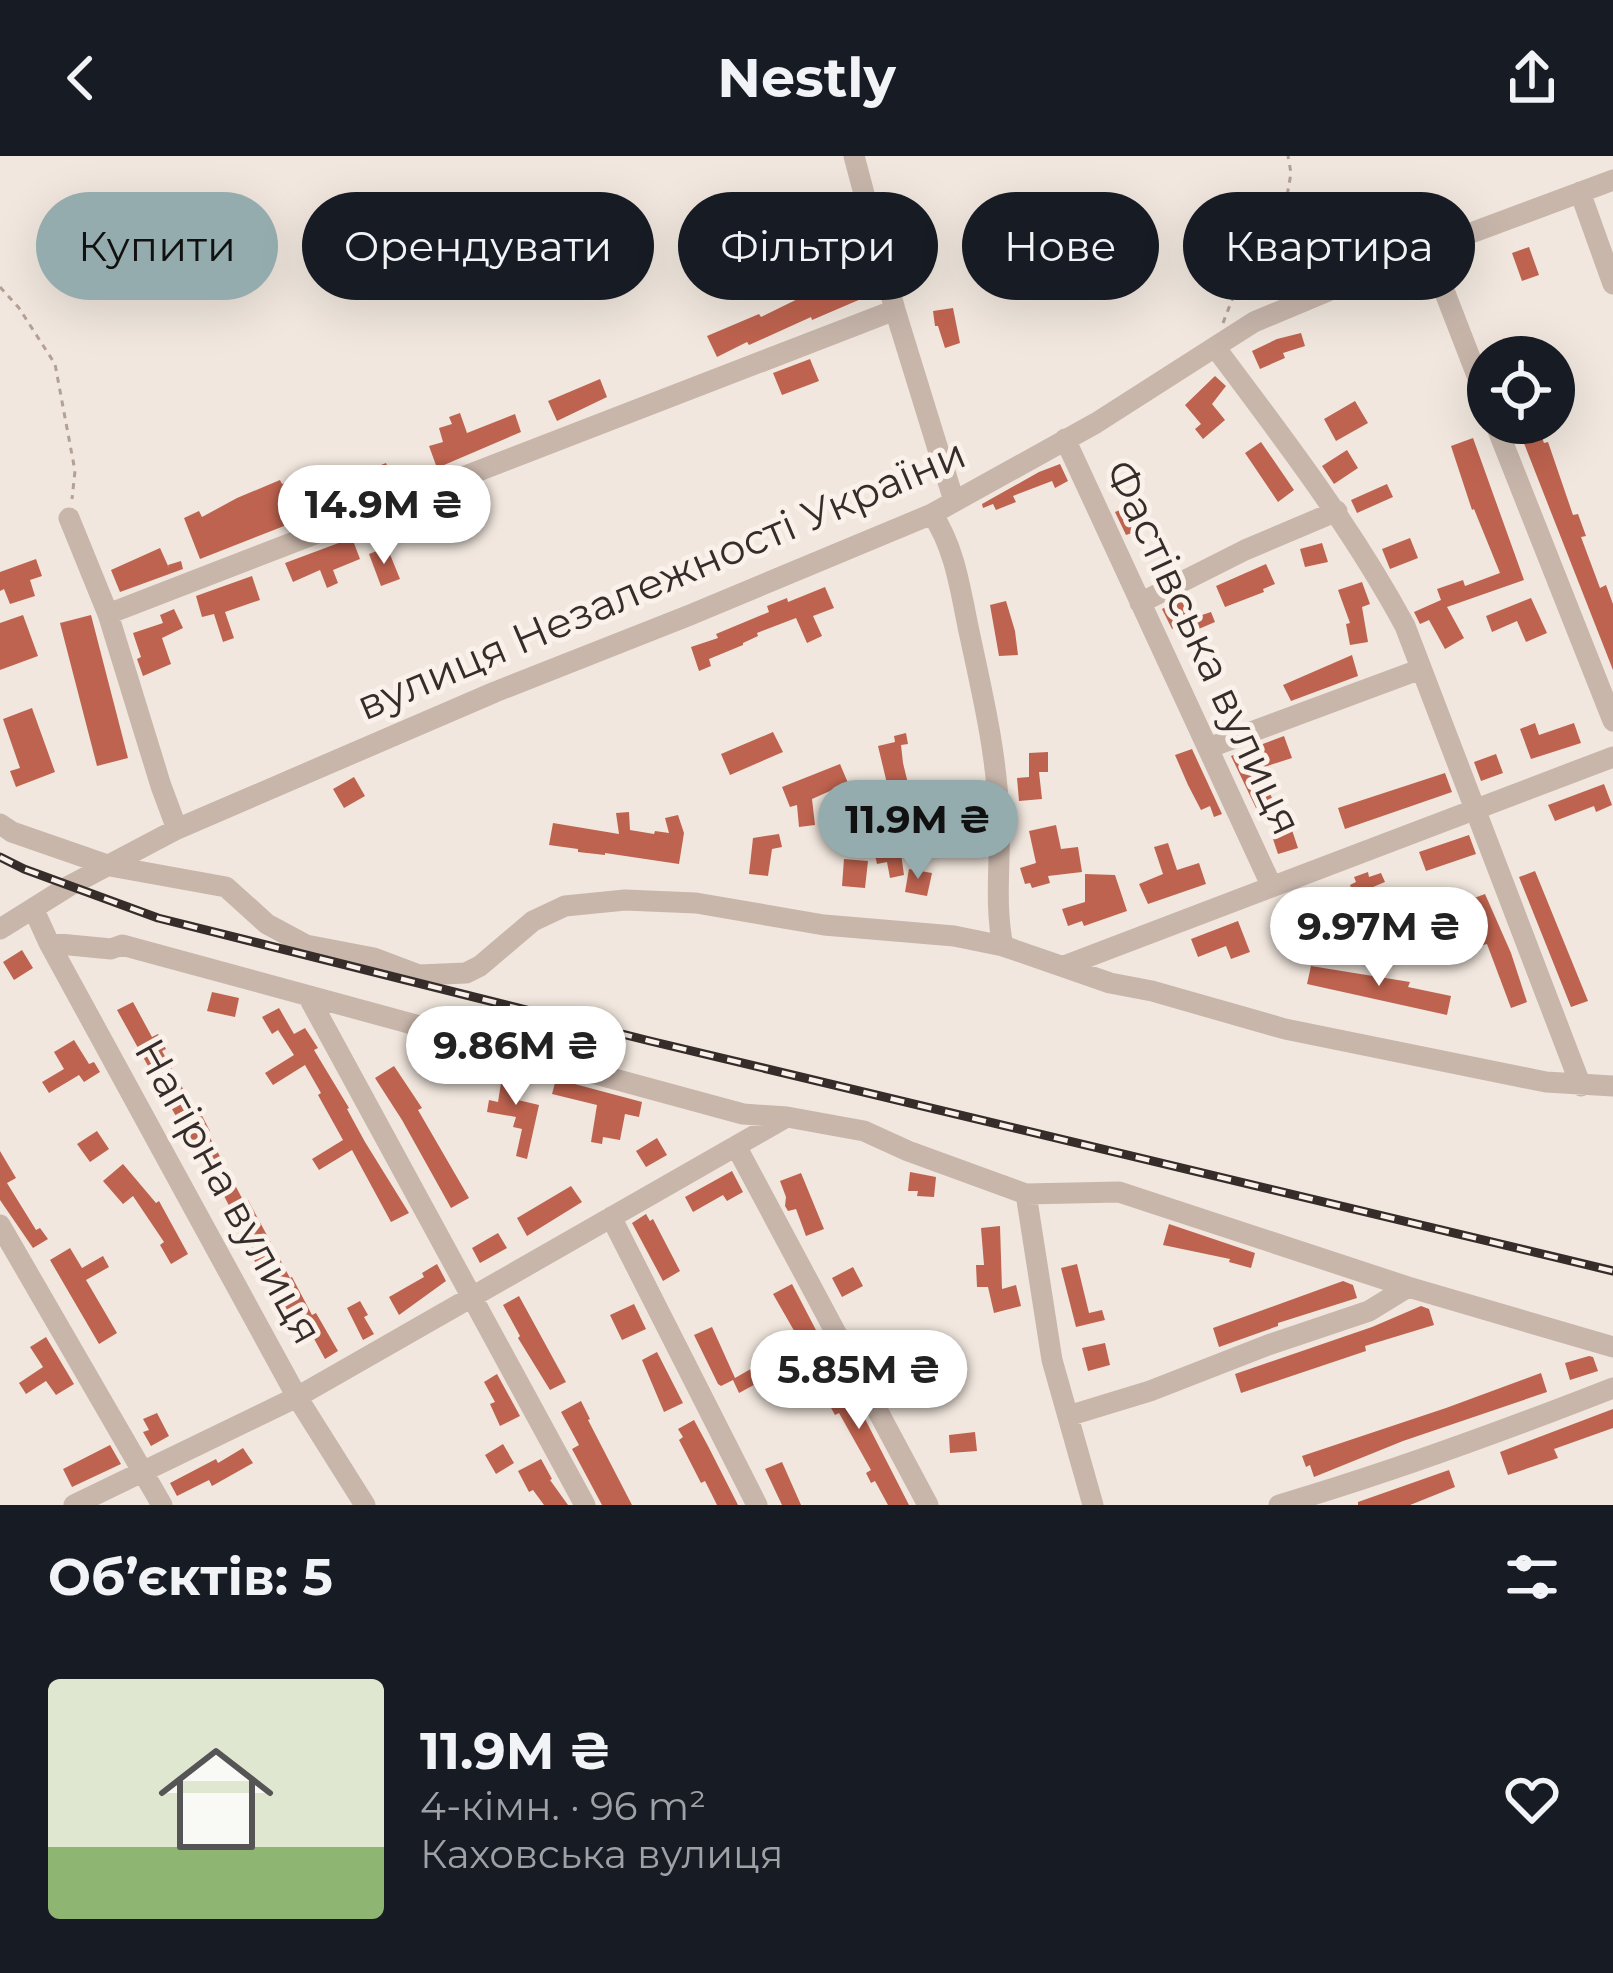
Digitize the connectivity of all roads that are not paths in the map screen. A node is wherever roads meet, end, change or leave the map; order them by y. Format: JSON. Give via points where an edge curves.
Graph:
{"nodes":[{"id":1,"x":854,"y":156,"type":"edge"},
{"id":2,"x":1613,"y":181,"type":"edge"},
{"id":3,"x":1580,"y":192,"type":"junction"},
{"id":4,"x":1475,"y":231,"type":"edge"},
{"id":5,"x":1613,"y":284,"type":"edge"},
{"id":6,"x":1306,"y":300,"type":"edge"},
{"id":7,"x":1448,"y":300,"type":"edge"},
{"id":8,"x":895,"y":310,"type":"junction"},
{"id":9,"x":1219,"y":345,"type":"junction"},
{"id":10,"x":1467,"y":350,"type":"edge"},
{"id":11,"x":1065,"y":440,"type":"junction"},
{"id":12,"x":1503,"y":444,"type":"edge"},
{"id":13,"x":955,"y":501,"type":"junction"},
{"id":14,"x":1337,"y":511,"type":"junction"},
{"id":15,"x":932,"y":514,"type":"junction"},
{"id":16,"x":69,"y":518,"type":"road end"},
{"id":17,"x":1140,"y":604,"type":"junction"},
{"id":18,"x":108,"y":614,"type":"junction"},
{"id":19,"x":1420,"y":669,"type":"junction"},
{"id":20,"x":1613,"y":721,"type":"edge"},
{"id":21,"x":1208,"y":748,"type":"junction"},
{"id":22,"x":1613,"y":758,"type":"edge"},
{"id":23,"x":1475,"y":810,"type":"junction"},
{"id":24,"x":0,"y":824,"type":"edge"},
{"id":25,"x":177,"y":829,"type":"junction"},
{"id":26,"x":110,"y":866,"type":"junction"},
{"id":27,"x":1272,"y":887,"type":"junction"},
{"id":28,"x":34,"y":910,"type":"junction"},
{"id":29,"x":0,"y":929,"type":"edge"},
{"id":30,"x":49,"y":943,"type":"junction"},
{"id":31,"x":1004,"y":946,"type":"junction"},
{"id":32,"x":1064,"y":966,"type":"junction"},
{"id":33,"x":308,"y":996,"type":"junction"},
{"id":34,"x":1581,"y":1086,"type":"junction"},
{"id":35,"x":1613,"y":1086,"type":"edge"},
{"id":36,"x":787,"y":1117,"type":"junction"},
{"id":37,"x":736,"y":1146,"type":"junction"},
{"id":38,"x":1017,"y":1192,"type":"junction"},
{"id":39,"x":611,"y":1217,"type":"junction"},
{"id":40,"x":0,"y":1225,"type":"edge"},
{"id":41,"x":1408,"y":1287,"type":"junction"},
{"id":42,"x":472,"y":1297,"type":"junction"},
{"id":43,"x":1613,"y":1348,"type":"edge"},
{"id":44,"x":1613,"y":1388,"type":"edge"},
{"id":45,"x":297,"y":1397,"type":"junction"},
{"id":46,"x":1068,"y":1416,"type":"junction"},
{"id":47,"x":143,"y":1474,"type":"junction"},
{"id":48,"x":74,"y":1505,"type":"edge"},
{"id":49,"x":162,"y":1505,"type":"edge"},
{"id":50,"x":365,"y":1505,"type":"edge"},
{"id":51,"x":585,"y":1505,"type":"edge"},
{"id":52,"x":757,"y":1505,"type":"edge"},
{"id":53,"x":928,"y":1505,"type":"edge"},
{"id":54,"x":1093,"y":1505,"type":"edge"},
{"id":55,"x":1279,"y":1505,"type":"edge"}],
"edges":[{"from":1,"to":8,"type":"street"},
{"from":2,"to":3,"type":"street","name":"вулиця Незалежності України"},
{"from":3,"to":4,"type":"street","name":"вулиця Незалежності України"},
{"from":3,"to":5,"type":"street"},
{"from":6,"to":9,"type":"street","name":"вулиця Незалежності України"},
{"from":7,"to":10,"type":"street"},
{"from":8,"to":13,"type":"street"},
{"from":8,"to":18,"type":"street"},
{"from":9,"to":11,"type":"street","name":"вулиця Незалежності України"},
{"from":9,"to":14,"type":"street"},
{"from":11,"to":13,"type":"street","name":"вулиця Незалежності України"},
{"from":11,"to":17,"type":"street","name":"Фастівська вулиця"},
{"from":12,"to":20,"type":"street"},
{"from":13,"to":15,"type":"street","name":"вулиця Незалежності України"},
{"from":14,"to":17,"type":"street"},
{"from":14,"to":19,"type":"street","via":[[1405,626]]},
{"from":15,"to":25,"type":"street","name":"вулиця Незалежності України"},
{"from":15,"to":31,"type":"street","via":[[960,587],[989,721]]},
{"from":16,"to":18,"type":"street"},
{"from":17,"to":21,"type":"street","name":"Фастівська вулиця"},
{"from":18,"to":25,"type":"street"},
{"from":19,"to":21,"type":"street"},
{"from":19,"to":23,"type":"street"},
{"from":21,"to":27,"type":"street","name":"Фастівська вулиця"},
{"from":22,"to":23,"type":"street"},
{"from":23,"to":27,"type":"street"},
{"from":23,"to":34,"type":"street"},
{"from":24,"to":26,"type":"street"},
{"from":25,"to":26,"type":"street","name":"вулиця Незалежності України"},
{"from":26,"to":28,"type":"street","name":"вулиця Незалежності України"},
{"from":26,"to":31,"type":"street","via":[[226,887],[306,945],[419,975],[466,973],[533,921],[565,907],[625,899]]},
{"from":27,"to":32,"type":"street"},
{"from":28,"to":29,"type":"street","name":"вулиця Незалежності України"},
{"from":28,"to":30,"type":"street","name":"Нагірна вулиця"},
{"from":30,"to":33,"type":"street","via":[[122,945]]},
{"from":30,"to":45,"type":"street","name":"Нагірна вулиця"},
{"from":31,"to":32,"type":"street"},
{"from":32,"to":34,"type":"street","via":[[1286,1029]]},
{"from":33,"to":36,"type":"street","via":[[743,1114]]},
{"from":33,"to":42,"type":"street"},
{"from":34,"to":35,"type":"street"},
{"from":36,"to":37,"type":"street"},
{"from":36,"to":38,"type":"street","via":[[864,1131]]},
{"from":37,"to":39,"type":"street"},
{"from":37,"to":53,"type":"street"},
{"from":38,"to":41,"type":"street","via":[[1119,1192]]},
{"from":38,"to":46,"type":"street"},
{"from":39,"to":42,"type":"street"},
{"from":39,"to":52,"type":"street"},
{"from":40,"to":47,"type":"street"},
{"from":41,"to":43,"type":"street"},
{"from":41,"to":46,"type":"street","via":[[1369,1311]]},
{"from":42,"to":45,"type":"street"},
{"from":42,"to":51,"type":"street"},
{"from":44,"to":55,"type":"street"},
{"from":45,"to":47,"type":"street"},
{"from":45,"to":50,"type":"street","name":"Нагірна вулиця"},
{"from":46,"to":54,"type":"street"},
{"from":47,"to":48,"type":"street"},
{"from":47,"to":49,"type":"street"}]}
